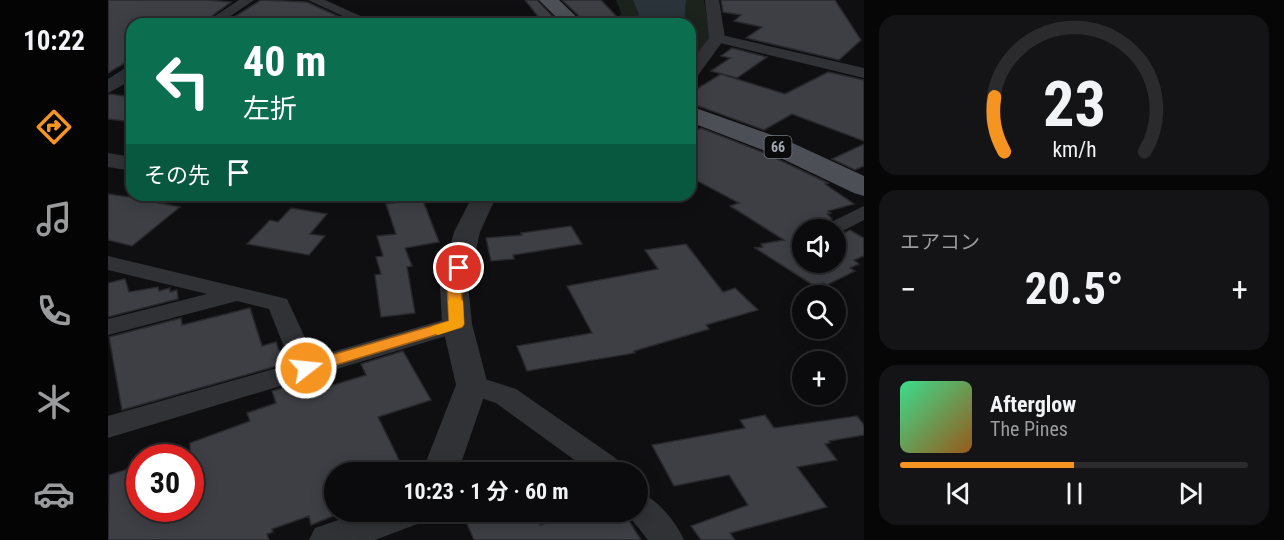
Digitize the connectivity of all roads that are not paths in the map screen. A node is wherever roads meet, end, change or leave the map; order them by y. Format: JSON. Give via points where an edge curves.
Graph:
{"nodes":[{"id":1,"x":248,"y":0,"type":"edge"},
{"id":2,"x":314,"y":0,"type":"edge"},
{"id":3,"x":548,"y":0,"type":"edge"},
{"id":4,"x":712,"y":0,"type":"edge"},
{"id":5,"x":220,"y":18,"type":"edge"},
{"id":6,"x":357,"y":18,"type":"edge"},
{"id":7,"x":568,"y":18,"type":"edge"},
{"id":8,"x":717,"y":38,"type":"junction"},
{"id":9,"x":696,"y":66,"type":"edge"},
{"id":10,"x":864,"y":73,"type":"edge"},
{"id":11,"x":696,"y":115,"type":"edge"},
{"id":12,"x":108,"y":160,"type":"edge"},
{"id":13,"x":126,"y":163,"type":"edge"},
{"id":14,"x":862,"y":184,"type":"edge"},
{"id":15,"x":482,"y":201,"type":"edge"},
{"id":16,"x":864,"y":212,"type":"edge"},
{"id":17,"x":846,"y":222,"type":"edge"},
{"id":18,"x":108,"y":263,"type":"edge"},
{"id":19,"x":237,"y":294,"type":"junction"},
{"id":20,"x":457,"y":324,"type":"junction"},
{"id":21,"x":108,"y":327,"type":"edge"},
{"id":22,"x":306,"y":368,"type":"junction"},
{"id":23,"x":472,"y":385,"type":"junction"},
{"id":24,"x":108,"y":427,"type":"edge"},
{"id":25,"x":444,"y":462,"type":"edge"},
{"id":26,"x":599,"y":462,"type":"edge"},
{"id":27,"x":648,"y":517,"type":"edge"},
{"id":28,"x":379,"y":522,"type":"edge"},
{"id":29,"x":328,"y":540,"type":"edge"},
{"id":30,"x":668,"y":540,"type":"edge"}],
"edges":[{"from":1,"to":5,"type":"street"},
{"from":2,"to":6,"type":"street"},
{"from":3,"to":7,"type":"main road"},
{"from":4,"to":8,"type":"street"},
{"from":8,"to":9,"type":"street"},
{"from":8,"to":10,"type":"street"},
{"from":11,"to":14,"type":"main road","number":"66"},
{"from":12,"to":13,"type":"street"},
{"from":15,"to":20,"type":"street","via":[[467,232],[454,285]]},
{"from":16,"to":17,"type":"street"},
{"from":18,"to":19,"type":"street"},
{"from":19,"to":21,"type":"street"},
{"from":19,"to":22,"type":"street","via":[[279,304]]},
{"from":20,"to":22,"type":"street"},
{"from":20,"to":23,"type":"street"},
{"from":22,"to":24,"type":"street"},
{"from":23,"to":25,"type":"street"},
{"from":23,"to":26,"type":"street","via":[[506,396]]},
{"from":27,"to":30,"type":"street"},
{"from":28,"to":29,"type":"street"}]}
